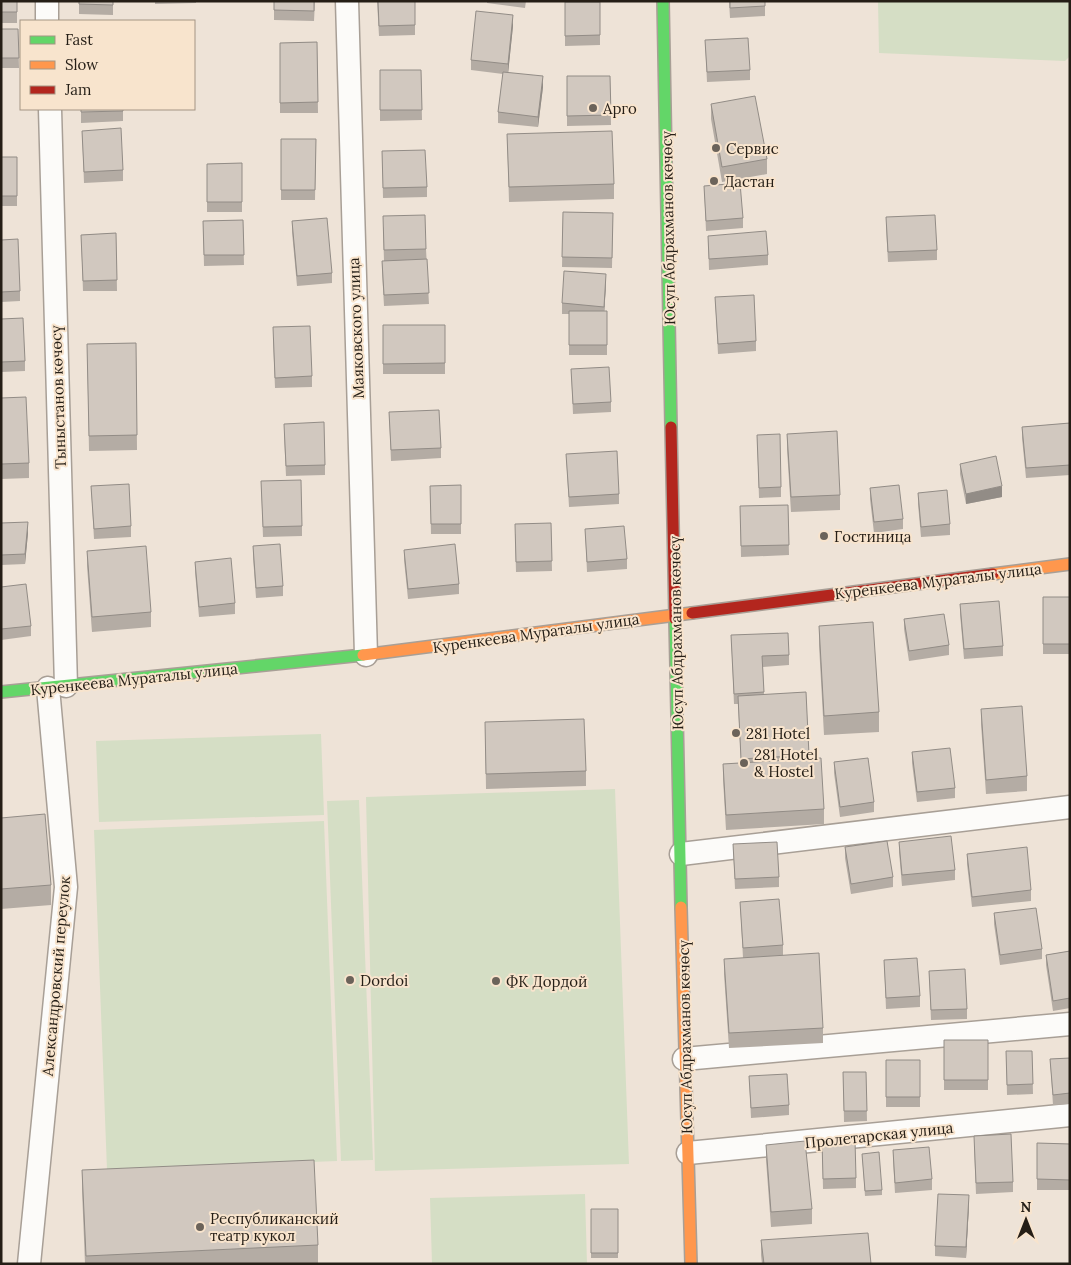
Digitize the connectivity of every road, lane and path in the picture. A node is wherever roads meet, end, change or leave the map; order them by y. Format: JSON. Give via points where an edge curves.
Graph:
{"nodes":[{"id":1,"x":47,"y":1,"type":"edge"},
{"id":2,"x":347,"y":1,"type":"edge"},
{"id":3,"x":663,"y":1,"type":"edge"},
{"id":4,"x":47,"y":20,"type":"edge"},
{"id":5,"x":50,"y":110,"type":"edge"},
{"id":6,"x":1070,"y":564,"type":"edge"},
{"id":7,"x":675,"y":614,"type":"junction"},
{"id":8,"x":366,"y":655,"type":"junction"},
{"id":9,"x":57,"y":687,"type":"junction"},
{"id":10,"x":1,"y":692,"type":"edge"},
{"id":11,"x":1070,"y":808,"type":"edge"},
{"id":12,"x":681,"y":854,"type":"junction"},
{"id":13,"x":1070,"y":1024,"type":"edge"},
{"id":14,"x":684,"y":1059,"type":"junction"},
{"id":15,"x":1070,"y":1115,"type":"edge"},
{"id":16,"x":688,"y":1154,"type":"junction"},
{"id":17,"x":30,"y":1264,"type":"edge"},
{"id":18,"x":691,"y":1264,"type":"edge"}],
"edges":[{"from":1,"to":4,"type":"street"},
{"from":2,"to":8,"type":"street","name":"Маяковского улица"},
{"from":3,"to":7,"type":"main road","name":"Юсуп Абдрахманов көчөсү"},
{"from":5,"to":9,"type":"street","name":"Тыныстанов көчөсү"},
{"from":6,"to":7,"type":"main road","name":"Куренкеева Мураталы улица"},
{"from":7,"to":8,"type":"main road","name":"Куренкеева Мураталы улица"},
{"from":7,"to":12,"type":"main road","name":"Юсуп Абдрахманов көчөсү"},
{"from":8,"to":9,"type":"main road","name":"Куренкеева Мураталы улица"},
{"from":9,"to":10,"type":"main road","name":"Куренкеева Мураталы улица"},
{"from":9,"to":17,"type":"street","name":"Александровский переулок","via":[[66,887]]},
{"from":11,"to":12,"type":"street"},
{"from":12,"to":14,"type":"main road","name":"Юсуп Абдрахманов көчөсү"},
{"from":13,"to":14,"type":"street"},
{"from":14,"to":16,"type":"main road","name":"Юсуп Абдрахманов көчөсү"},
{"from":15,"to":16,"type":"street","name":"Пролетарская улица"},
{"from":16,"to":18,"type":"main road","name":"Юсуп Абдрахманов көчөсү"}]}
